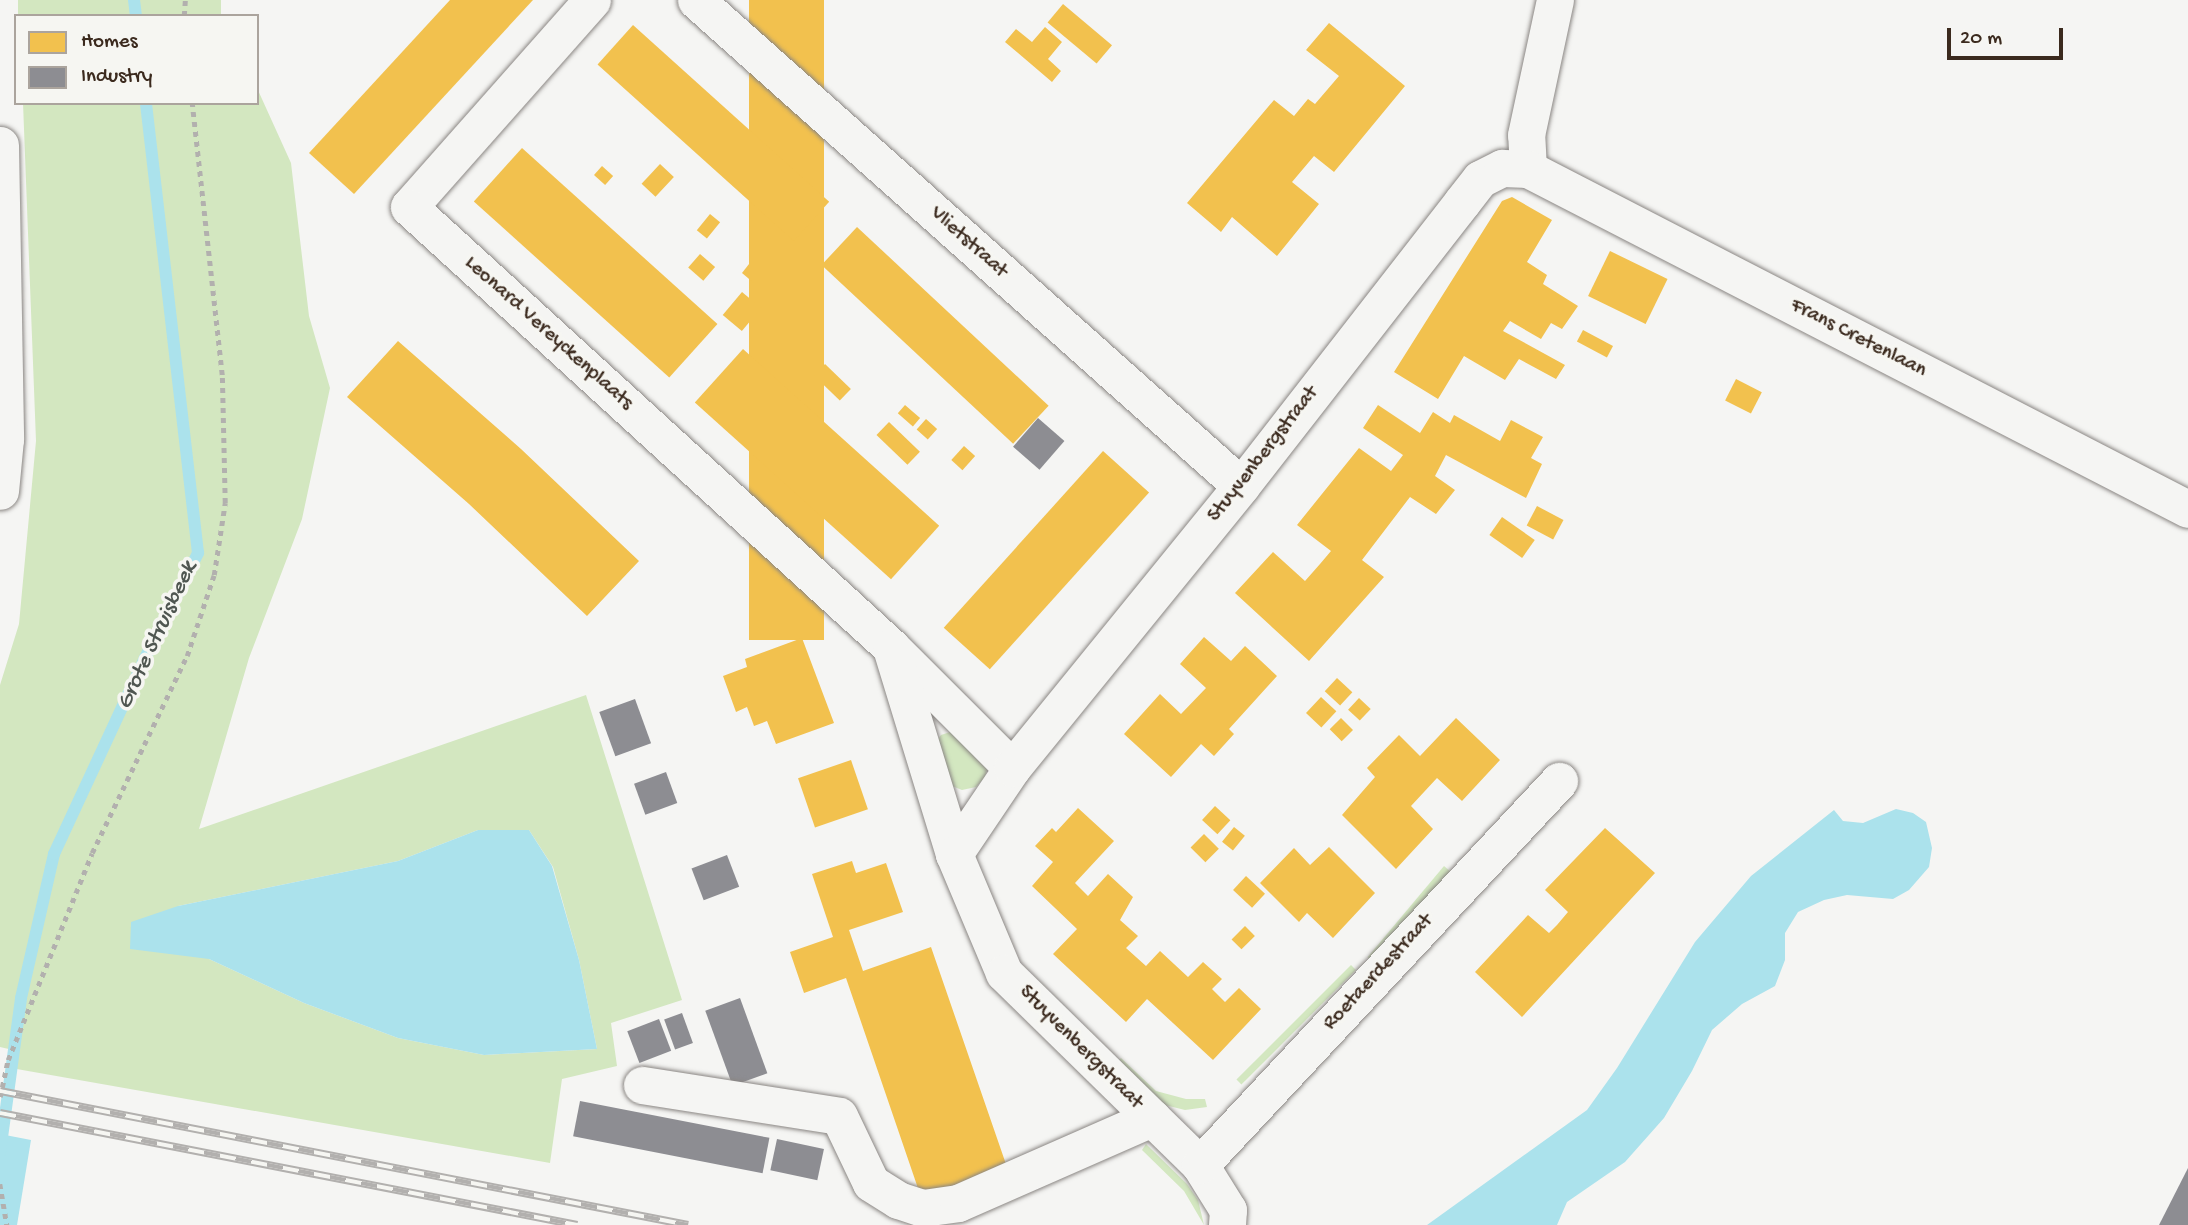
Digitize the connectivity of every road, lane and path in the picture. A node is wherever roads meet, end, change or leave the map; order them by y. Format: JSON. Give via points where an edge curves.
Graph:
{"nodes":[{"id":1,"x":592,"y":0,"type":"edge"},
{"id":2,"x":695,"y":0,"type":"edge"},
{"id":3,"x":1555,"y":0,"type":"edge"},
{"id":4,"x":192,"y":105,"type":"edge"},
{"id":5,"x":0,"y":145,"type":"edge"},
{"id":6,"x":1528,"y":170,"type":"junction"},
{"id":7,"x":1241,"y":486,"type":"junction"},
{"id":8,"x":0,"y":491,"type":"edge"},
{"id":9,"x":2188,"y":509,"type":"edge"},
{"id":10,"x":891,"y":647,"type":"junction"},
{"id":11,"x":1012,"y":768,"type":"junction"},
{"id":12,"x":1559,"y":781,"type":"dead end"},
{"id":13,"x":954,"y":854,"type":"junction"},
{"id":14,"x":642,"y":1085,"type":"dead end"},
{"id":15,"x":0,"y":1097,"type":"edge"},
{"id":16,"x":1152,"y":1118,"type":"junction"},
{"id":17,"x":1200,"y":1165,"type":"junction"},
{"id":18,"x":0,"y":1184,"type":"edge"},
{"id":19,"x":7,"y":1225,"type":"edge"},
{"id":20,"x":1227,"y":1225,"type":"edge"}],
"edges":[{"from":1,"to":10,"type":"street","name":"Leonard Vereyckenplaats","via":[[409,207]]},
{"from":2,"to":7,"type":"street","name":"Vlietstraat"},
{"from":3,"to":6,"type":"street","via":[[1527,135]]},
{"from":4,"to":15,"type":"path","via":[[222,375],[225,503],[214,575],[187,656],[92,853],[8,1060]]},
{"from":5,"to":8,"type":"street","via":[[5,439]]},
{"from":6,"to":7,"type":"street","name":"Stuyvenbergstraat","via":[[1502,168],[1480,179]]},
{"from":6,"to":9,"type":"street","name":"Frans Cretenlaan"},
{"from":7,"to":11,"type":"street","name":"Stuyvenbergstraat"},
{"from":10,"to":11,"type":"street"},
{"from":10,"to":13,"type":"street","name":"Stuyvenbergstraat"},
{"from":11,"to":13,"type":"street","name":"Stuyvenbergstraat"},
{"from":12,"to":17,"type":"street","name":"Roetaerdestraat"},
{"from":13,"to":16,"type":"street","name":"Stuyvenbergstraat","via":[[1004,972]]},
{"from":14,"to":16,"type":"street","via":[[839,1116],[871,1183],[898,1200],[923,1208],[958,1203]]},
{"from":16,"to":17,"type":"street","name":"Stuyvenbergstraat"},
{"from":17,"to":20,"type":"street","name":"Stuyvenbergstraat","via":[[1228,1210]]},
{"from":18,"to":19,"type":"path"}]}
